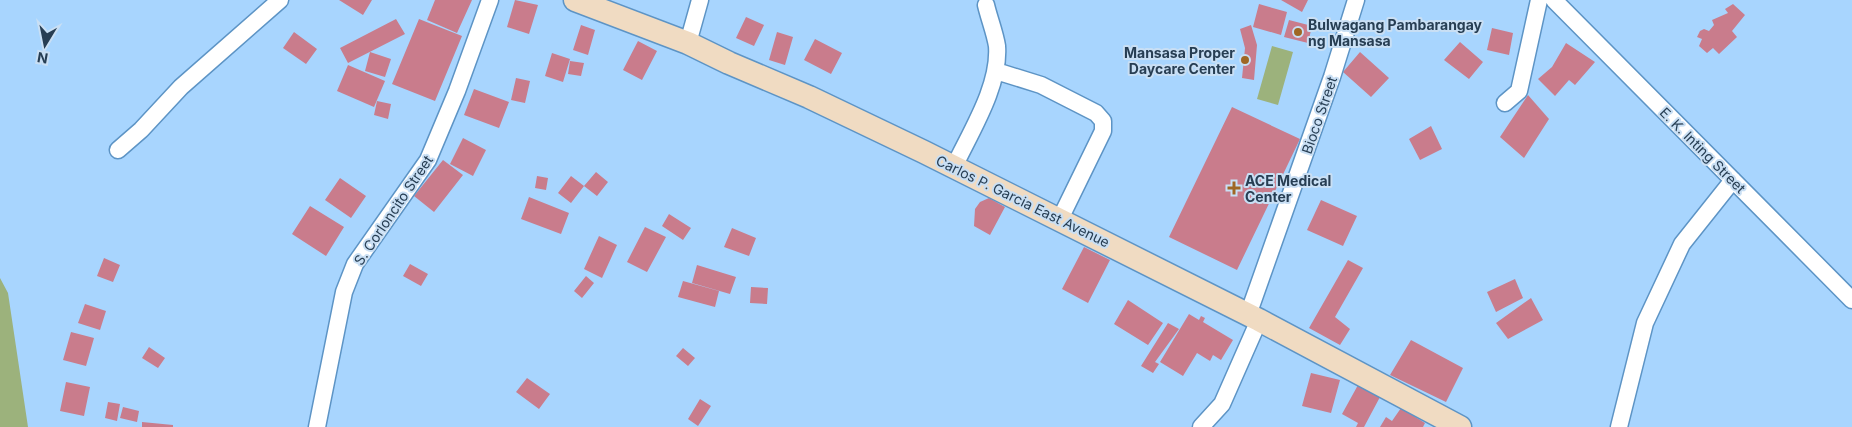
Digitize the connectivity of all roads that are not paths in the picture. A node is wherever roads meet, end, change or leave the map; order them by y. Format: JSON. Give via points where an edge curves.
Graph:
{"nodes":[{"id":1,"x":280,"y":0,"type":"edge"},
{"id":2,"x":490,"y":0,"type":"edge"},
{"id":3,"x":575,"y":0,"type":"edge"},
{"id":4,"x":700,"y":0,"type":"edge"},
{"id":5,"x":1356,"y":0,"type":"edge"},
{"id":6,"x":1539,"y":0,"type":"edge"},
{"id":7,"x":1554,"y":0,"type":"edge"},
{"id":8,"x":986,"y":4,"type":"dead end"},
{"id":9,"x":688,"y":43,"type":"junction"},
{"id":10,"x":996,"y":72,"type":"junction"},
{"id":11,"x":1505,"y":103,"type":"dead end"},
{"id":12,"x":118,"y":150,"type":"dead end"},
{"id":13,"x":954,"y":167,"type":"junction"},
{"id":14,"x":1733,"y":180,"type":"junction"},
{"id":15,"x":1060,"y":220,"type":"junction"},
{"id":16,"x":1852,"y":300,"type":"edge"},
{"id":17,"x":1254,"y":318,"type":"junction"},
{"id":18,"x":317,"y":427,"type":"edge"},
{"id":19,"x":1201,"y":427,"type":"edge"},
{"id":20,"x":1460,"y":427,"type":"edge"},
{"id":21,"x":1619,"y":427,"type":"edge"}],
"edges":[{"from":1,"to":12,"type":"street","via":[[181,87]]},
{"from":2,"to":18,"type":"street","name":"S. Corloncito Street","via":[[428,160],[355,264],[344,292]]},
{"from":3,"to":9,"type":"main road","name":"Carlos P. Garcia East Avenue"},
{"from":4,"to":9,"type":"street"},
{"from":5,"to":17,"type":"street","name":"Bioco Street"},
{"from":6,"to":11,"type":"street","via":[[1518,91]]},
{"from":7,"to":14,"type":"street","name":"E. K. Inting Street"},
{"from":8,"to":10,"type":"street","via":[[997,46]]},
{"from":9,"to":13,"type":"main road","name":"Carlos P. Garcia East Avenue"},
{"from":10,"to":13,"type":"street"},
{"from":10,"to":15,"type":"street","via":[[1041,85],[1096,112],[1103,121],[1103,132]]},
{"from":13,"to":15,"type":"main road","name":"Carlos P. Garcia East Avenue"},
{"from":14,"to":16,"type":"street","name":"E. K. Inting Street"},
{"from":14,"to":21,"type":"street","via":[[1682,244],[1645,323]]},
{"from":15,"to":17,"type":"main road","name":"Carlos P. Garcia East Avenue"},
{"from":17,"to":19,"type":"street","name":"Bioco Street","via":[[1222,404]]},
{"from":17,"to":20,"type":"main road","name":"Carlos P. Garcia East Avenue"}]}
